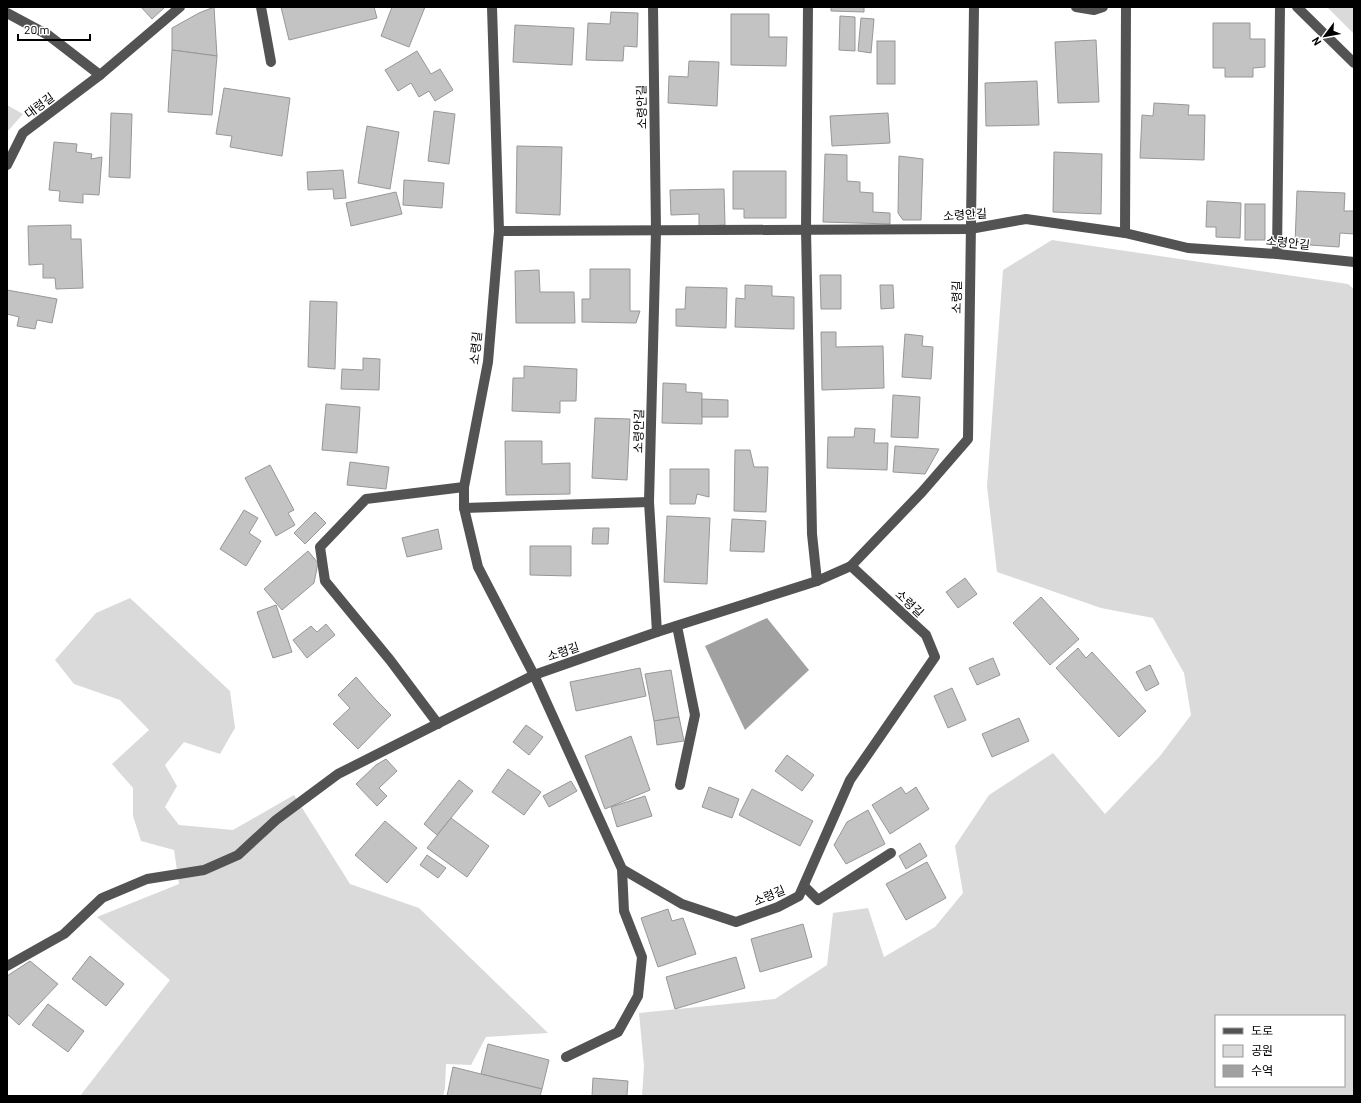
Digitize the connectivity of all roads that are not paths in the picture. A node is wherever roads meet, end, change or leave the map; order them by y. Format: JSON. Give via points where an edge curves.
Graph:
{"nodes":[{"id":1,"x":180,"y":7,"type":"edge"},
{"id":2,"x":261,"y":7,"type":"edge"},
{"id":3,"x":492,"y":7,"type":"edge"},
{"id":4,"x":654,"y":7,"type":"edge"},
{"id":5,"x":808,"y":7,"type":"edge"},
{"id":6,"x":974,"y":7,"type":"edge"},
{"id":7,"x":1076,"y":7,"type":"edge"},
{"id":8,"x":1103,"y":7,"type":"edge"},
{"id":9,"x":1126,"y":7,"type":"edge"},
{"id":10,"x":1280,"y":7,"type":"edge"},
{"id":11,"x":1297,"y":7,"type":"edge"},
{"id":12,"x":7,"y":13,"type":"edge"},
{"id":13,"x":271,"y":62,"type":"dead end"},
{"id":14,"x":1354,"y":63,"type":"edge"},
{"id":15,"x":100,"y":75,"type":"junction"},
{"id":16,"x":7,"y":165,"type":"edge"},
{"id":17,"x":806,"y":229,"type":"junction"},
{"id":18,"x":970,"y":229,"type":"junction"},
{"id":19,"x":499,"y":231,"type":"junction"},
{"id":20,"x":656,"y":231,"type":"junction"},
{"id":21,"x":1125,"y":233,"type":"junction"},
{"id":22,"x":1278,"y":254,"type":"junction"},
{"id":23,"x":1354,"y":262,"type":"edge"},
{"id":24,"x":464,"y":487,"type":"junction"},
{"id":25,"x":649,"y":502,"type":"junction"},
{"id":26,"x":464,"y":508,"type":"junction"},
{"id":27,"x":851,"y":566,"type":"junction"},
{"id":28,"x":817,"y":581,"type":"junction"},
{"id":29,"x":677,"y":626,"type":"junction"},
{"id":30,"x":657,"y":632,"type":"junction"},
{"id":31,"x":534,"y":675,"type":"junction"},
{"id":32,"x":438,"y":724,"type":"junction"},
{"id":33,"x":680,"y":785,"type":"dead end"},
{"id":34,"x":891,"y":853,"type":"dead end"},
{"id":35,"x":622,"y":869,"type":"junction"},
{"id":36,"x":804,"y":886,"type":"junction"},
{"id":37,"x":7,"y":966,"type":"edge"},
{"id":38,"x":566,"y":1057,"type":"dead end"}],
"edges":[{"from":1,"to":15,"type":"street","name":"대령길"},
{"from":2,"to":13,"type":"street"},
{"from":3,"to":19,"type":"street","name":"소령길"},
{"from":4,"to":20,"type":"street","name":"소령안길"},
{"from":5,"to":17,"type":"street"},
{"from":6,"to":18,"type":"street","name":"소령길"},
{"from":7,"to":8,"type":"street","via":[[1094,10]]},
{"from":9,"to":21,"type":"street"},
{"from":10,"to":22,"type":"street"},
{"from":11,"to":14,"type":"street"},
{"from":12,"to":15,"type":"street","via":[[48,35]]},
{"from":15,"to":16,"type":"street","name":"대령길","via":[[23,133]]},
{"from":17,"to":18,"type":"street","name":"소령안길"},
{"from":17,"to":20,"type":"street","name":"소령안길"},
{"from":17,"to":28,"type":"street","via":[[812,534]]},
{"from":18,"to":21,"type":"street","name":"소령안길","via":[[1026,219]]},
{"from":18,"to":27,"type":"street","name":"소령길","via":[[968,439],[922,492]]},
{"from":19,"to":20,"type":"street","name":"소령안길"},
{"from":19,"to":24,"type":"street","name":"소령길","via":[[488,362]]},
{"from":20,"to":25,"type":"street","name":"소령안길"},
{"from":21,"to":22,"type":"street","name":"소령안길","via":[[1188,248]]},
{"from":22,"to":23,"type":"street","name":"소령안길"},
{"from":24,"to":26,"type":"street","name":"소령길"},
{"from":24,"to":32,"type":"street","via":[[366,500],[320,547],[325,581],[390,660]]},
{"from":25,"to":26,"type":"street"},
{"from":25,"to":30,"type":"street","name":"소령안길"},
{"from":26,"to":31,"type":"street","name":"소령길","via":[[478,567]]},
{"from":27,"to":28,"type":"street","name":"소령길"},
{"from":27,"to":36,"type":"street","name":"소령길","via":[[926,635],[935,657],[850,780]]},
{"from":28,"to":29,"type":"street","name":"소령길"},
{"from":29,"to":30,"type":"street","name":"소령길"},
{"from":29,"to":33,"type":"street","via":[[695,715]]},
{"from":30,"to":31,"type":"street","name":"소령길"},
{"from":31,"to":32,"type":"street"},
{"from":31,"to":35,"type":"street","name":"소령길"},
{"from":32,"to":37,"type":"street","via":[[338,774],[276,820],[238,855],[204,870],[147,879],[102,898],[64,934]]},
{"from":34,"to":36,"type":"street","via":[[818,900]]},
{"from":35,"to":36,"type":"street","name":"소령길","via":[[682,904],[736,922],[778,907],[799,896]]},
{"from":35,"to":38,"type":"street","via":[[624,911],[642,957],[638,996],[618,1032]]}]}
